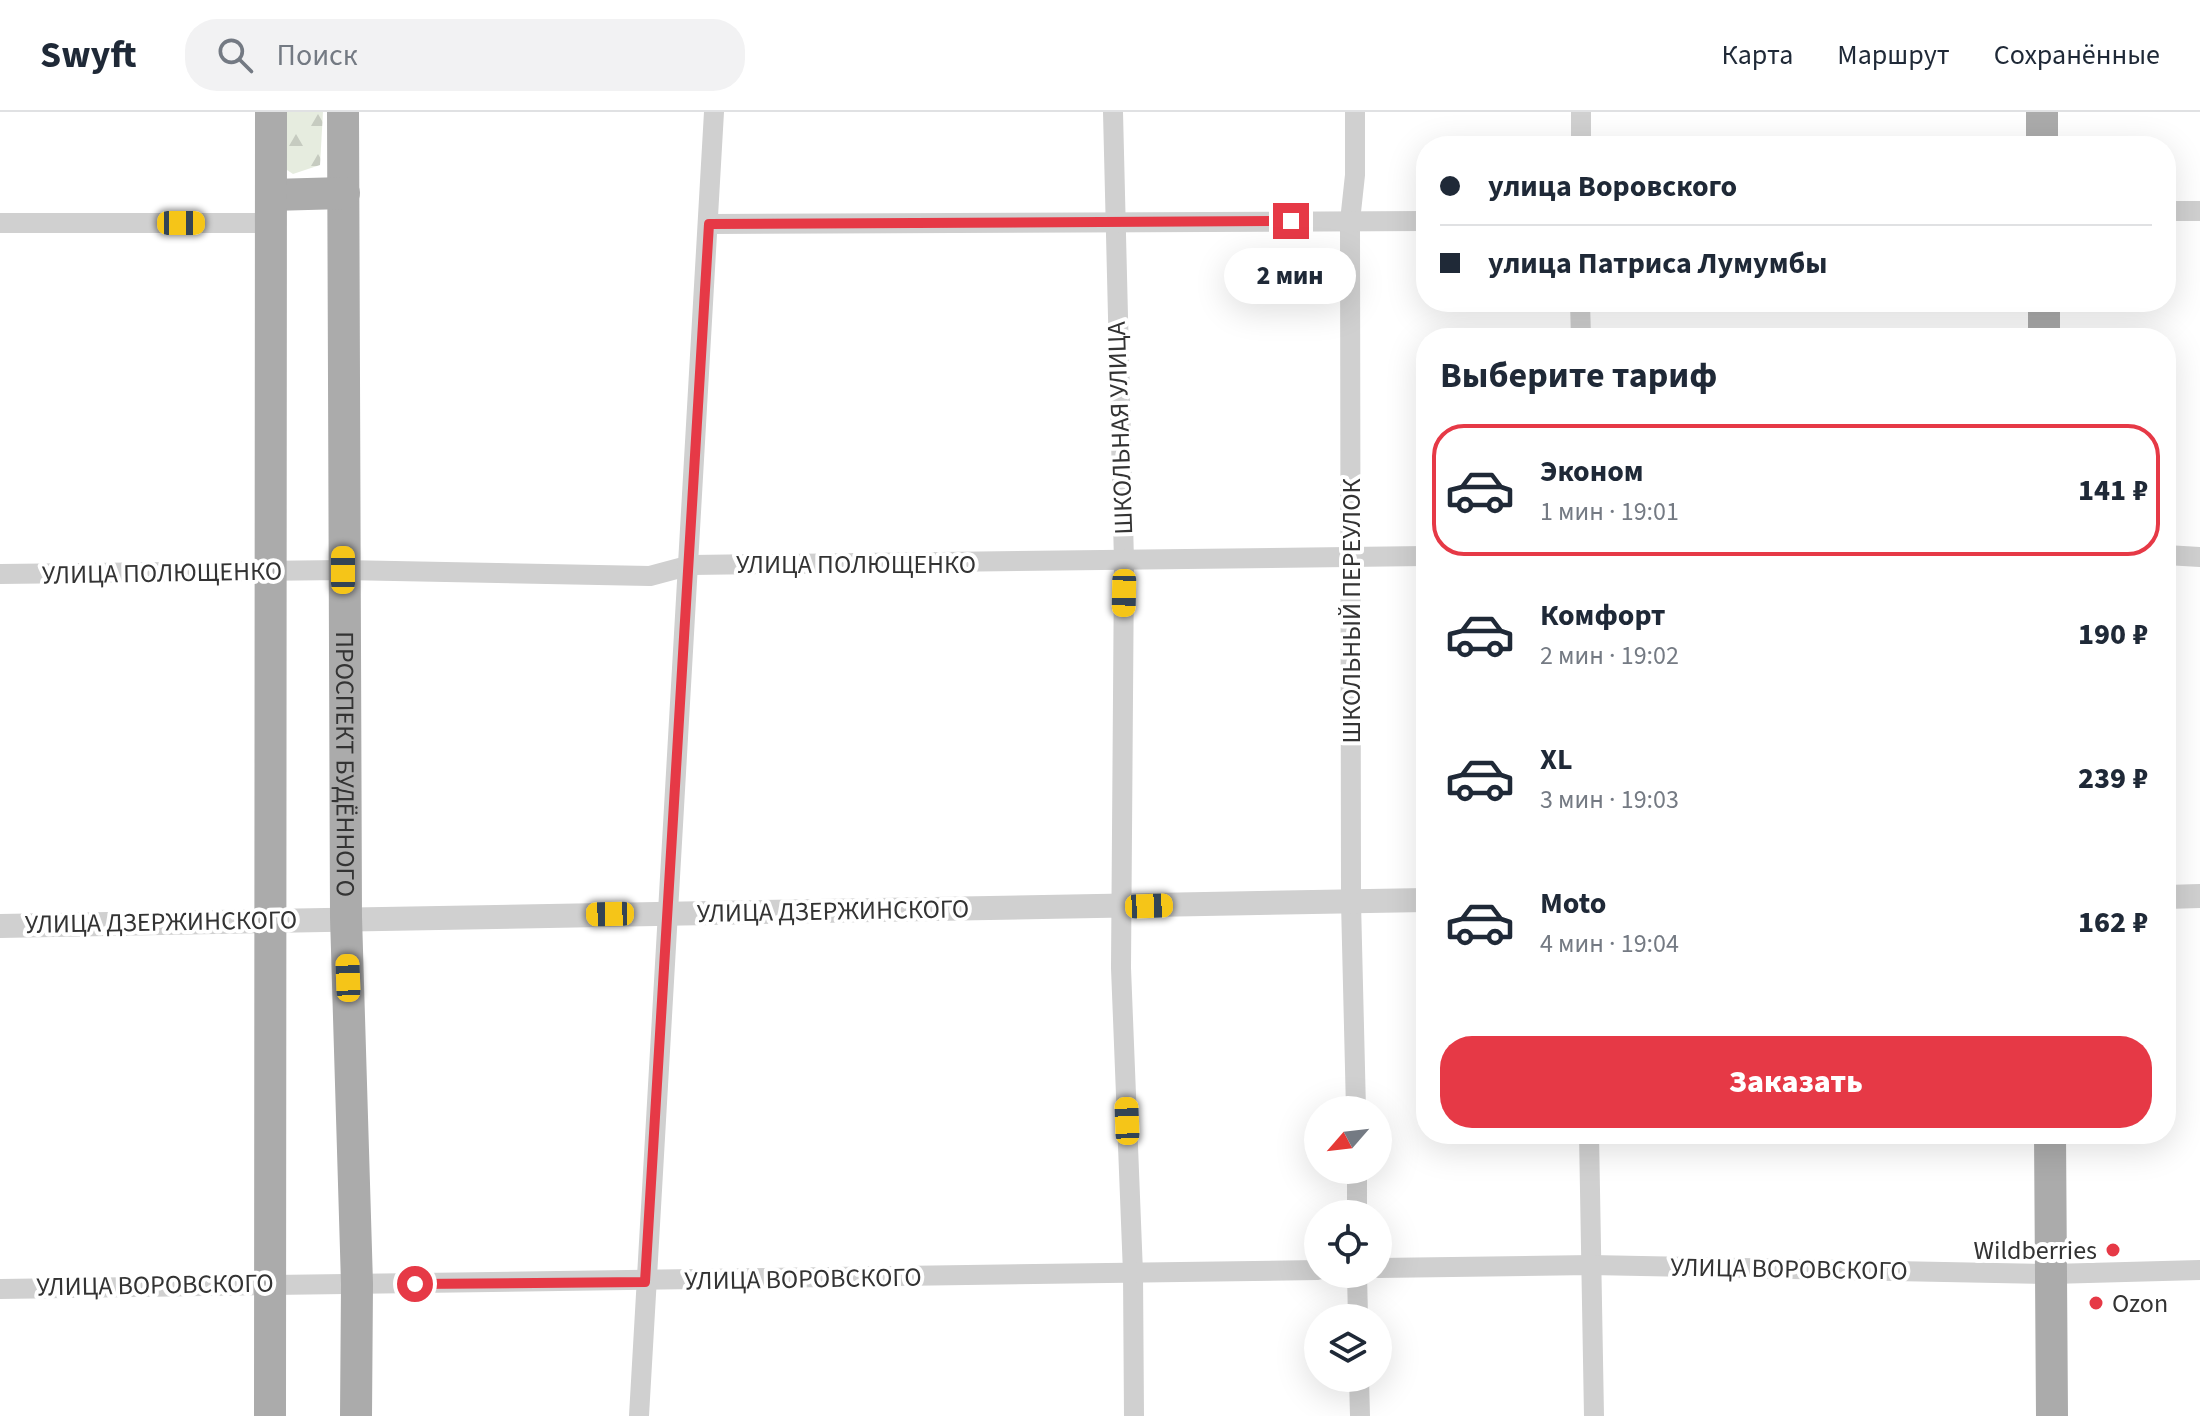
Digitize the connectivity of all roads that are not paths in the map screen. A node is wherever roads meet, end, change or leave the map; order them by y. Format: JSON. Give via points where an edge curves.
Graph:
{"nodes":[{"id":1,"x":271,"y":112,"type":"edge"},
{"id":2,"x":343,"y":112,"type":"edge"},
{"id":3,"x":714,"y":112,"type":"edge"},
{"id":4,"x":1113,"y":112,"type":"edge"},
{"id":5,"x":1355,"y":112,"type":"edge"},
{"id":6,"x":1581,"y":112,"type":"edge"},
{"id":7,"x":2042,"y":112,"type":"edge"},
{"id":8,"x":1581,"y":136,"type":"edge"},
{"id":9,"x":2042,"y":136,"type":"edge"},
{"id":10,"x":344,"y":193,"type":"junction"},
{"id":11,"x":271,"y":209,"type":"junction"},
{"id":12,"x":2176,"y":211,"type":"edge"},
{"id":13,"x":2200,"y":211,"type":"edge"},
{"id":14,"x":1350,"y":221,"type":"junction"},
{"id":15,"x":1416,"y":221,"type":"edge"},
{"id":16,"x":1114,"y":222,"type":"junction"},
{"id":17,"x":0,"y":223,"type":"edge"},
{"id":18,"x":709,"y":224,"type":"junction"},
{"id":19,"x":1416,"y":556,"type":"edge"},
{"id":20,"x":2176,"y":556,"type":"edge"},
{"id":21,"x":1351,"y":557,"type":"junction"},
{"id":22,"x":2200,"y":557,"type":"edge"},
{"id":23,"x":1124,"y":562,"type":"junction"},
{"id":24,"x":691,"y":565,"type":"junction"},
{"id":25,"x":343,"y":570,"type":"junction"},
{"id":26,"x":270,"y":572,"type":"junction"},
{"id":27,"x":0,"y":574,"type":"edge"},
{"id":28,"x":2200,"y":896,"type":"edge"},
{"id":29,"x":2176,"y":897,"type":"edge"},
{"id":30,"x":1416,"y":900,"type":"edge"},
{"id":31,"x":1351,"y":902,"type":"junction"},
{"id":32,"x":1120,"y":907,"type":"junction"},
{"id":33,"x":669,"y":913,"type":"junction"},
{"id":34,"x":346,"y":917,"type":"junction"},
{"id":35,"x":268,"y":918,"type":"junction"},
{"id":36,"x":0,"y":926,"type":"edge"},
{"id":37,"x":1356,"y":1096,"type":"edge"},
{"id":38,"x":1589,"y":1144,"type":"edge"},
{"id":39,"x":2050,"y":1144,"type":"edge"},
{"id":40,"x":1591,"y":1265,"type":"junction"},
{"id":41,"x":1392,"y":1268,"type":"edge"},
{"id":42,"x":1304,"y":1270,"type":"edge"},
{"id":43,"x":2200,"y":1270,"type":"edge"},
{"id":44,"x":1133,"y":1273,"type":"junction"},
{"id":45,"x":2051,"y":1274,"type":"junction"},
{"id":46,"x":272,"y":1282,"type":"junction"},
{"id":47,"x":645,"y":1282,"type":"junction"},
{"id":48,"x":357,"y":1284,"type":"junction"},
{"id":49,"x":0,"y":1289,"type":"edge"},
{"id":50,"x":1359,"y":1392,"type":"edge"},
{"id":51,"x":270,"y":1416,"type":"edge"},
{"id":52,"x":356,"y":1416,"type":"edge"},
{"id":53,"x":639,"y":1416,"type":"edge"},
{"id":54,"x":1134,"y":1416,"type":"edge"},
{"id":55,"x":1360,"y":1416,"type":"edge"},
{"id":56,"x":1594,"y":1416,"type":"edge"},
{"id":57,"x":2052,"y":1416,"type":"edge"}],
"edges":[{"from":1,"to":11,"type":"main road"},
{"from":2,"to":10,"type":"main road","name":"ПРОСПЕКТ БУДЁННОГО"},
{"from":3,"to":18,"type":"street"},
{"from":4,"to":16,"type":"street","name":"ШКОЛЬНАЯ УЛИЦА"},
{"from":5,"to":14,"type":"street","name":"ШКОЛЬНЫЙ ПЕРЕУЛОК"},
{"from":6,"to":8,"type":"street"},
{"from":7,"to":9,"type":"main road"},
{"from":10,"to":11,"type":"main road"},
{"from":10,"to":25,"type":"main road","name":"ПРОСПЕКТ БУДЁННОГО"},
{"from":11,"to":17,"type":"street"},
{"from":11,"to":26,"type":"main road"},
{"from":12,"to":13,"type":"street"},
{"from":14,"to":15,"type":"street"},
{"from":14,"to":16,"type":"street"},
{"from":14,"to":21,"type":"street","name":"ШКОЛЬНЫЙ ПЕРЕУЛОК"},
{"from":16,"to":18,"type":"street"},
{"from":16,"to":23,"type":"street","name":"ШКОЛЬНАЯ УЛИЦА"},
{"from":18,"to":24,"type":"street"},
{"from":19,"to":21,"type":"street","name":"УЛИЦА ПОЛЮЩЕНКО"},
{"from":20,"to":22,"type":"street"},
{"from":21,"to":23,"type":"street","name":"УЛИЦА ПОЛЮЩЕНКО"},
{"from":21,"to":31,"type":"street","name":"ШКОЛЬНЫЙ ПЕРЕУЛОК"},
{"from":23,"to":24,"type":"street","name":"УЛИЦА ПОЛЮЩЕНКО"},
{"from":23,"to":32,"type":"street","name":"ШКОЛЬНАЯ УЛИЦА"},
{"from":24,"to":25,"type":"street","name":"УЛИЦА ПОЛЮЩЕНКО","via":[[650,576]]},
{"from":24,"to":33,"type":"street"},
{"from":25,"to":26,"type":"street","name":"УЛИЦА ПОЛЮЩЕНКО"},
{"from":25,"to":34,"type":"main road","name":"ПРОСПЕКТ БУДЁННОГО"},
{"from":26,"to":27,"type":"street","name":"УЛИЦА ПОЛЮЩЕНКО"},
{"from":26,"to":35,"type":"main road"},
{"from":28,"to":29,"type":"street"},
{"from":30,"to":31,"type":"street","name":"УЛИЦА ДЗЕРЖИНСКОГО"},
{"from":31,"to":32,"type":"street","name":"УЛИЦА ДЗЕРЖИНСКОГО"},
{"from":31,"to":37,"type":"street","name":"ШКОЛЬНЫЙ ПЕРЕУЛОК"},
{"from":32,"to":33,"type":"street","name":"УЛИЦА ДЗЕРЖИНСКОГО"},
{"from":32,"to":44,"type":"street","name":"ШКОЛЬНАЯ УЛИЦА"},
{"from":33,"to":34,"type":"street","name":"УЛИЦА ДЗЕРЖИНСКОГО"},
{"from":33,"to":47,"type":"street"},
{"from":34,"to":35,"type":"street","name":"УЛИЦА ДЗЕРЖИНСКОГО"},
{"from":34,"to":48,"type":"main road","name":"ПРОСПЕКТ БУДЁННОГО"},
{"from":35,"to":36,"type":"street","name":"УЛИЦА ДЗЕРЖИНСКОГО"},
{"from":35,"to":46,"type":"main road"},
{"from":38,"to":40,"type":"street"},
{"from":39,"to":45,"type":"main road"},
{"from":40,"to":41,"type":"street","name":"УЛИЦА ВОРОВСКОГО"},
{"from":40,"to":45,"type":"street","name":"УЛИЦА ВОРОВСКОГО"},
{"from":40,"to":56,"type":"street"},
{"from":42,"to":44,"type":"street","name":"УЛИЦА ВОРОВСКОГО"},
{"from":43,"to":45,"type":"street","name":"УЛИЦА ВОРОВСКОГО"},
{"from":44,"to":47,"type":"street","name":"УЛИЦА ВОРОВСКОГО"},
{"from":44,"to":54,"type":"street","name":"ШКОЛЬНАЯ УЛИЦА"},
{"from":45,"to":57,"type":"main road"},
{"from":46,"to":48,"type":"street","name":"УЛИЦА ВОРОВСКОГО"},
{"from":46,"to":49,"type":"street","name":"УЛИЦА ВОРОВСКОГО"},
{"from":46,"to":51,"type":"main road"},
{"from":47,"to":48,"type":"street","name":"УЛИЦА ВОРОВСКОГО"},
{"from":47,"to":53,"type":"street"},
{"from":48,"to":52,"type":"main road","name":"ПРОСПЕКТ БУДЁННОГО"},
{"from":50,"to":55,"type":"street"}]}
